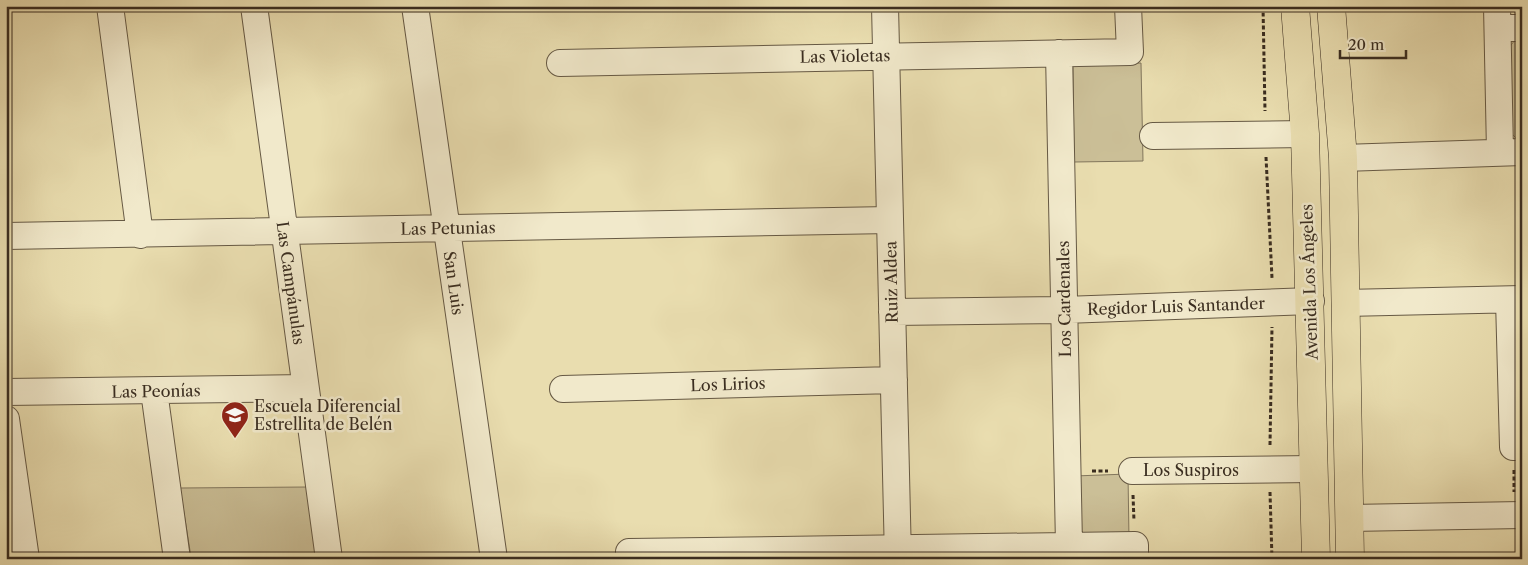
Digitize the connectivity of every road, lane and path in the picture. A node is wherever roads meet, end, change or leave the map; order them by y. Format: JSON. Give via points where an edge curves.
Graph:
{"nodes":[{"id":1,"x":110,"y":6,"type":"edge"},
{"id":2,"x":254,"y":6,"type":"edge"},
{"id":3,"x":415,"y":6,"type":"edge"},
{"id":4,"x":885,"y":6,"type":"edge"},
{"id":5,"x":1128,"y":6,"type":"edge"},
{"id":6,"x":1295,"y":6,"type":"edge"},
{"id":7,"x":1331,"y":6,"type":"edge"},
{"id":8,"x":1506,"y":21,"type":"edge"},
{"id":9,"x":1059,"y":53,"type":"junction"},
{"id":10,"x":886,"y":55,"type":"junction"},
{"id":11,"x":560,"y":63,"type":"dead end"},
{"id":12,"x":1305,"y":134,"type":"junction"},
{"id":13,"x":1153,"y":136,"type":"dead end"},
{"id":14,"x":1511,"y":152,"type":"edge"},
{"id":15,"x":1343,"y":158,"type":"junction"},
{"id":16,"x":890,"y":220,"type":"junction"},
{"id":17,"x":446,"y":228,"type":"junction"},
{"id":18,"x":284,"y":232,"type":"junction"},
{"id":19,"x":140,"y":235,"type":"junction"},
{"id":20,"x":6,"y":236,"type":"edge"},
{"id":21,"x":1516,"y":299,"type":"edge"},
{"id":22,"x":1310,"y":301,"type":"junction"},
{"id":23,"x":1345,"y":303,"type":"junction"},
{"id":24,"x":1064,"y":310,"type":"junction"},
{"id":25,"x":892,"y":312,"type":"junction"},
{"id":26,"x":894,"y":380,"type":"junction"},
{"id":27,"x":306,"y":388,"type":"junction"},
{"id":28,"x":563,"y":389,"type":"dead end"},
{"id":29,"x":154,"y":391,"type":"junction"},
{"id":30,"x":6,"y":392,"type":"edge"},
{"id":31,"x":6,"y":419,"type":"edge"},
{"id":32,"x":1518,"y":447,"type":"edge"},
{"id":33,"x":1314,"y":469,"type":"junction"},
{"id":34,"x":1132,"y":471,"type":"junction"},
{"id":35,"x":1068,"y":472,"type":"junction"},
{"id":36,"x":1518,"y":515,"type":"edge"},
{"id":37,"x":1349,"y":518,"type":"junction"},
{"id":38,"x":1069,"y":545,"type":"junction"},
{"id":39,"x":629,"y":552,"type":"dead end"},
{"id":40,"x":1135,"y":552,"type":"edge"},
{"id":41,"x":898,"y":553,"type":"edge"},
{"id":42,"x":26,"y":559,"type":"edge"},
{"id":43,"x":176,"y":559,"type":"edge"},
{"id":44,"x":329,"y":559,"type":"edge"},
{"id":45,"x":494,"y":559,"type":"edge"},
{"id":46,"x":1316,"y":559,"type":"edge"},
{"id":47,"x":1350,"y":559,"type":"edge"}],
"edges":[{"from":1,"to":19,"type":"street"},
{"from":2,"to":18,"type":"street","name":"Las Campánulas"},
{"from":3,"to":17,"type":"street","name":"San Luis"},
{"from":4,"to":10,"type":"street","name":"Ruiz Aldea"},
{"from":5,"to":9,"type":"street","name":"Las Violetas","via":[[1130,52]]},
{"from":6,"to":12,"type":"main road","name":"Avenida Los Ángeles"},
{"from":7,"to":15,"type":"main road"},
{"from":8,"to":14,"type":"street"},
{"from":9,"to":10,"type":"street","name":"Las Violetas"},
{"from":9,"to":24,"type":"street","name":"Los Cardenales"},
{"from":10,"to":11,"type":"street","name":"Las Violetas"},
{"from":10,"to":16,"type":"street","name":"Ruiz Aldea"},
{"from":12,"to":13,"type":"street"},
{"from":12,"to":22,"type":"main road","name":"Avenida Los Ángeles"},
{"from":14,"to":15,"type":"street"},
{"from":15,"to":23,"type":"main road"},
{"from":16,"to":17,"type":"street","name":"Las Petunias"},
{"from":16,"to":25,"type":"street","name":"Ruiz Aldea"},
{"from":17,"to":18,"type":"street","name":"Las Petunias"},
{"from":17,"to":45,"type":"street","name":"San Luis"},
{"from":18,"to":19,"type":"street","name":"Las Petunias"},
{"from":18,"to":27,"type":"street","name":"Las Campánulas"},
{"from":19,"to":20,"type":"street","name":"Las Petunias"},
{"from":21,"to":23,"type":"street"},
{"from":21,"to":32,"type":"street"},
{"from":22,"to":24,"type":"street","name":"Regidor Luis Santander"},
{"from":22,"to":33,"type":"main road","name":"Avenida Los Ángeles"},
{"from":23,"to":37,"type":"main road"},
{"from":24,"to":25,"type":"street","name":"Regidor Luis Santander"},
{"from":24,"to":35,"type":"street","name":"Los Cardenales"},
{"from":25,"to":26,"type":"street","name":"Ruiz Aldea"},
{"from":26,"to":28,"type":"street","name":"Los Lirios"},
{"from":26,"to":41,"type":"street","name":"Ruiz Aldea"},
{"from":27,"to":29,"type":"street","name":"Las Peonías"},
{"from":27,"to":44,"type":"street","name":"Las Campánulas"},
{"from":29,"to":30,"type":"street","name":"Las Peonías"},
{"from":29,"to":43,"type":"street"},
{"from":31,"to":42,"type":"street"},
{"from":32,"to":36,"type":"path"},
{"from":33,"to":34,"type":"street","name":"Los Suspiros"},
{"from":33,"to":46,"type":"main road","name":"Avenida Los Ángeles"},
{"from":34,"to":35,"type":"path","name":"Los Suspiros"},
{"from":34,"to":40,"type":"path"},
{"from":35,"to":38,"type":"street","name":"Los Cardenales"},
{"from":36,"to":37,"type":"street"},
{"from":37,"to":47,"type":"main road"},
{"from":38,"to":40,"type":"street"},
{"from":38,"to":41,"type":"street"},
{"from":39,"to":41,"type":"street"}]}
